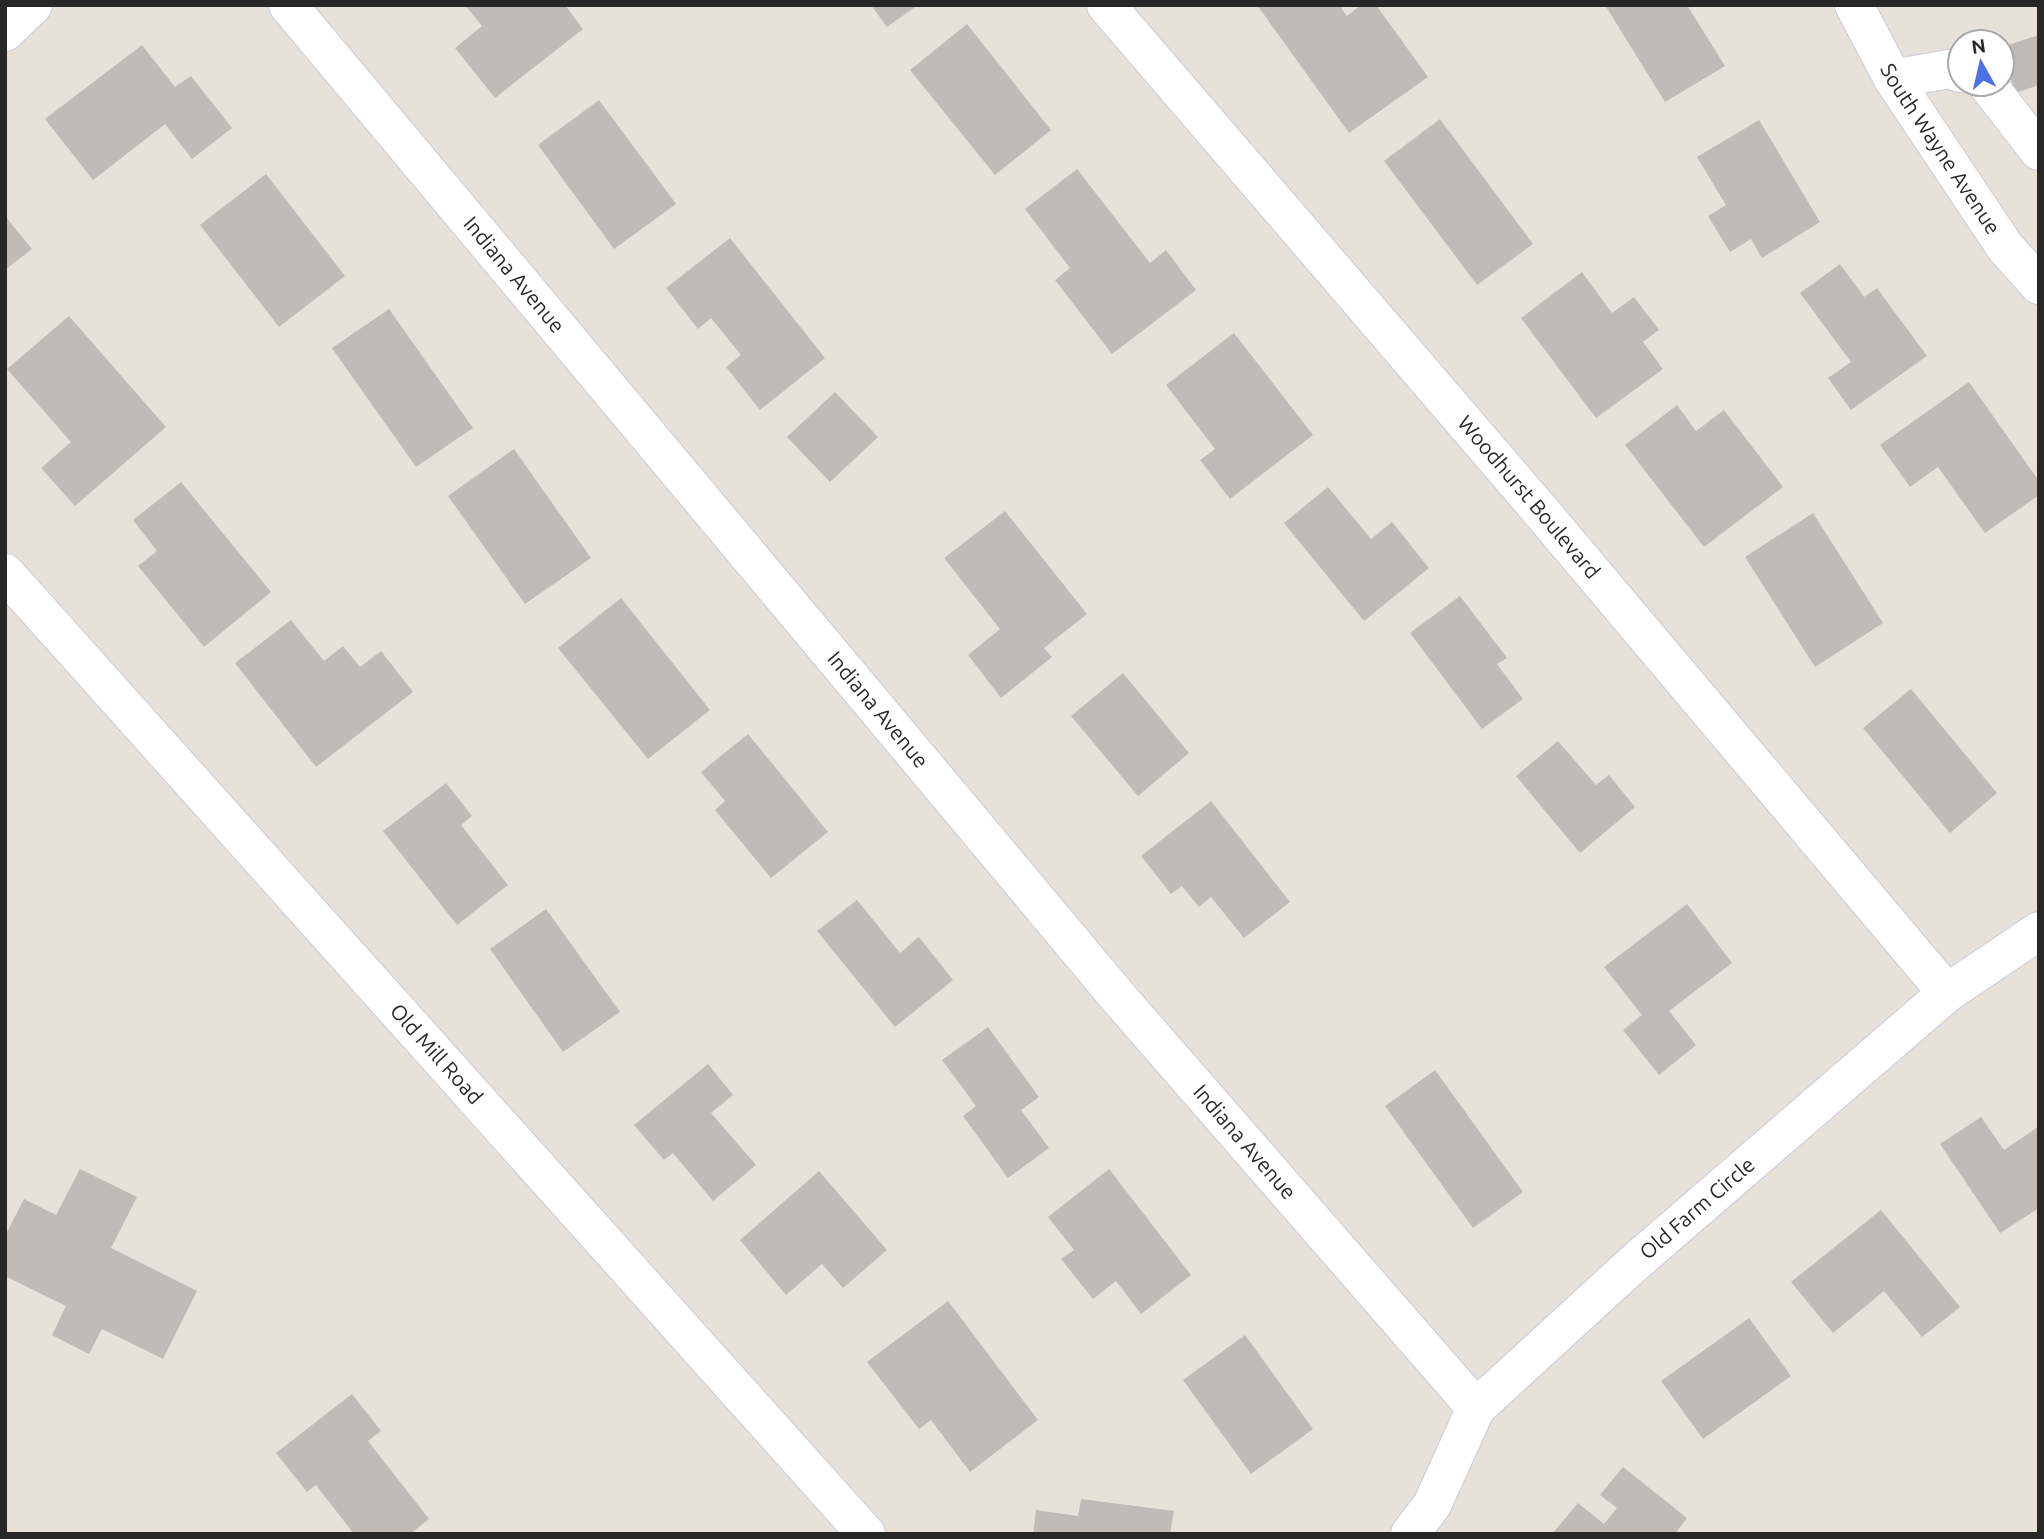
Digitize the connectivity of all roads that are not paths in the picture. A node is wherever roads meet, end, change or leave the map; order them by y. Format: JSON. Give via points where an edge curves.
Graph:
{"nodes":[{"id":1,"x":33,"y":5,"type":"edge"},
{"id":2,"x":288,"y":5,"type":"edge"},
{"id":3,"x":1106,"y":5,"type":"edge"},
{"id":4,"x":1854,"y":5,"type":"edge"},
{"id":5,"x":5,"y":33,"type":"edge"},
{"id":6,"x":1946,"y":70,"type":"edge"},
{"id":7,"x":1893,"y":79,"type":"junction"},
{"id":8,"x":1998,"y":98,"type":"edge"},
{"id":9,"x":2039,"y":151,"type":"edge"},
{"id":10,"x":2039,"y":285,"type":"edge"},
{"id":11,"x":5,"y":573,"type":"edge"},
{"id":12,"x":2039,"y":931,"type":"edge"},
{"id":13,"x":1947,"y":993,"type":"junction"},
{"id":14,"x":1476,"y":1408,"type":"junction"},
{"id":15,"x":866,"y":1534,"type":"edge"},
{"id":16,"x":1410,"y":1534,"type":"edge"}],
"edges":[{"from":1,"to":5,"type":"street"},
{"from":2,"to":14,"type":"street","name":"Indiana Avenue","via":[[1118,997]]},
{"from":3,"to":13,"type":"street","name":"Woodhurst Boulevard"},
{"from":4,"to":7,"type":"street","name":"South Wayne Avenue"},
{"from":6,"to":7,"type":"street"},
{"from":7,"to":10,"type":"street","name":"South Wayne Avenue","via":[[2005,247]]},
{"from":8,"to":9,"type":"street"},
{"from":11,"to":15,"type":"street","name":"Old Mill Road"},
{"from":12,"to":13,"type":"street","name":"Old Farm Circle"},
{"from":13,"to":14,"type":"street","name":"Old Farm Circle","via":[[1632,1265]]},
{"from":14,"to":16,"type":"street","name":"Old Farm Circle","via":[[1432,1505]]}]}
